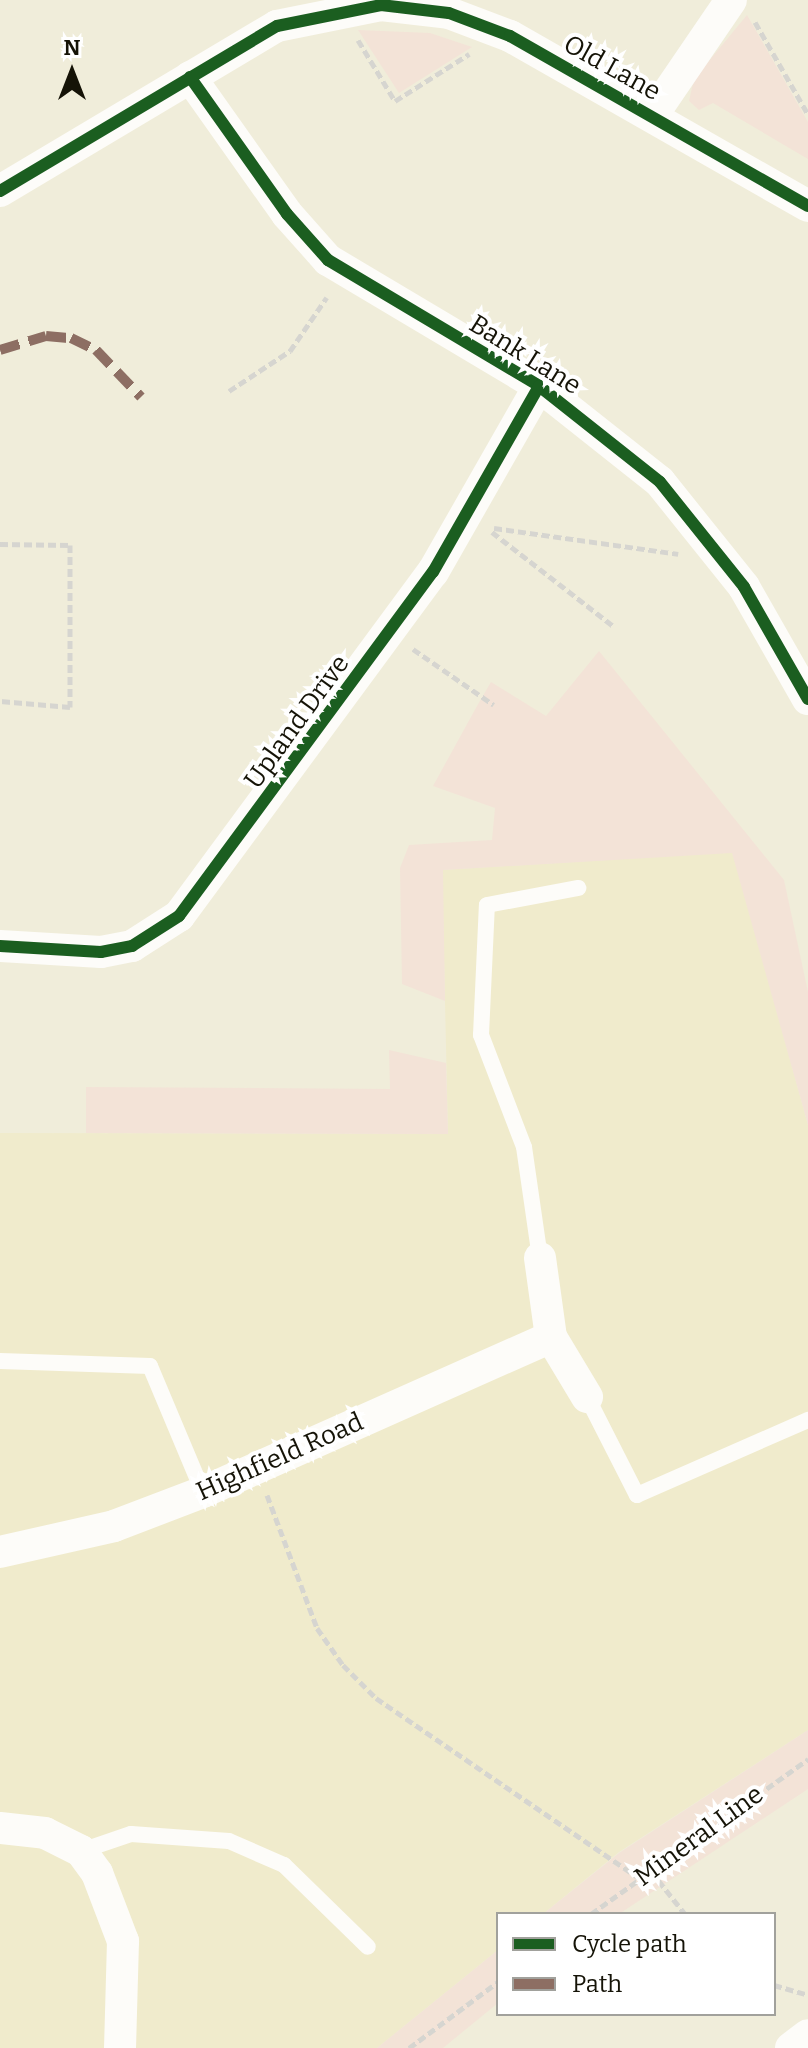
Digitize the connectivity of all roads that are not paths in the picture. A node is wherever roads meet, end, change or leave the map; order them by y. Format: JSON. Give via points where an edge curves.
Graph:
{"nodes":[{"id":1,"x":382,"y":2,"type":"edge"},
{"id":2,"x":740,"y":6,"type":"edge"},
{"id":3,"x":190,"y":77,"type":"junction"},
{"id":4,"x":652,"y":116,"type":"junction"},
{"id":5,"x":0,"y":191,"type":"edge"},
{"id":6,"x":808,"y":206,"type":"edge"},
{"id":7,"x":539,"y":386,"type":"junction"},
{"id":8,"x":796,"y":651,"type":"edge"},
{"id":9,"x":808,"y":699,"type":"edge"},
{"id":10,"x":578,"y":888,"type":"dead end"},
{"id":11,"x":0,"y":946,"type":"edge"},
{"id":12,"x":540,"y":1258,"type":"joint"},
{"id":13,"x":551,"y":1337,"type":"junction"},
{"id":14,"x":0,"y":1361,"type":"edge"},
{"id":15,"x":587,"y":1397,"type":"joint"},
{"id":16,"x":808,"y":1420,"type":"edge"},
{"id":17,"x":203,"y":1492,"type":"junction"},
{"id":18,"x":0,"y":1552,"type":"edge"},
{"id":19,"x":0,"y":1828,"type":"edge"},
{"id":20,"x":81,"y":1851,"type":"junction"},
{"id":21,"x":368,"y":1947,"type":"dead end"},
{"id":22,"x":808,"y":2035,"type":"edge"},
{"id":23,"x":120,"y":2048,"type":"edge"},
{"id":24,"x":791,"y":2048,"type":"edge"}],
"edges":[{"from":1,"to":3,"type":"street","name":"Old Lane","via":[[277,26]]},
{"from":1,"to":4,"type":"street","name":"Old Lane","via":[[449,13],[503,32]]},
{"from":2,"to":4,"type":"street","name":"Old Lane"},
{"from":3,"to":5,"type":"street","name":"Old Lane"},
{"from":3,"to":7,"type":"street","name":"Bank Lane","via":[[293,222],[344,271]]},
{"from":4,"to":6,"type":"street","name":"Old Lane"},
{"from":7,"to":8,"type":"street","name":"Bank Lane","via":[[660,482]]},
{"from":7,"to":11,"type":"street","name":"Upland Drive","via":[[433,572],[179,916],[132,946],[101,952]]},
{"from":8,"to":9,"type":"street","name":"Bank Lane"},
{"from":10,"to":12,"type":"lane","via":[[487,905],[481,1035],[524,1147]]},
{"from":12,"to":13,"type":"street"},
{"from":13,"to":15,"type":"street"},
{"from":13,"to":17,"type":"street","name":"Highfield Road"},
{"from":14,"to":17,"type":"lane","via":[[150,1366]]},
{"from":15,"to":16,"type":"lane","via":[[637,1495]]},
{"from":17,"to":18,"type":"street","name":"Highfield Road","via":[[114,1526]]},
{"from":19,"to":20,"type":"street","via":[[45,1833]]},
{"from":20,"to":21,"type":"lane","via":[[131,1834],[229,1841],[284,1865]]},
{"from":20,"to":23,"type":"street","via":[[113,1903],[123,1941]]},
{"from":22,"to":24,"type":"street"}]}
